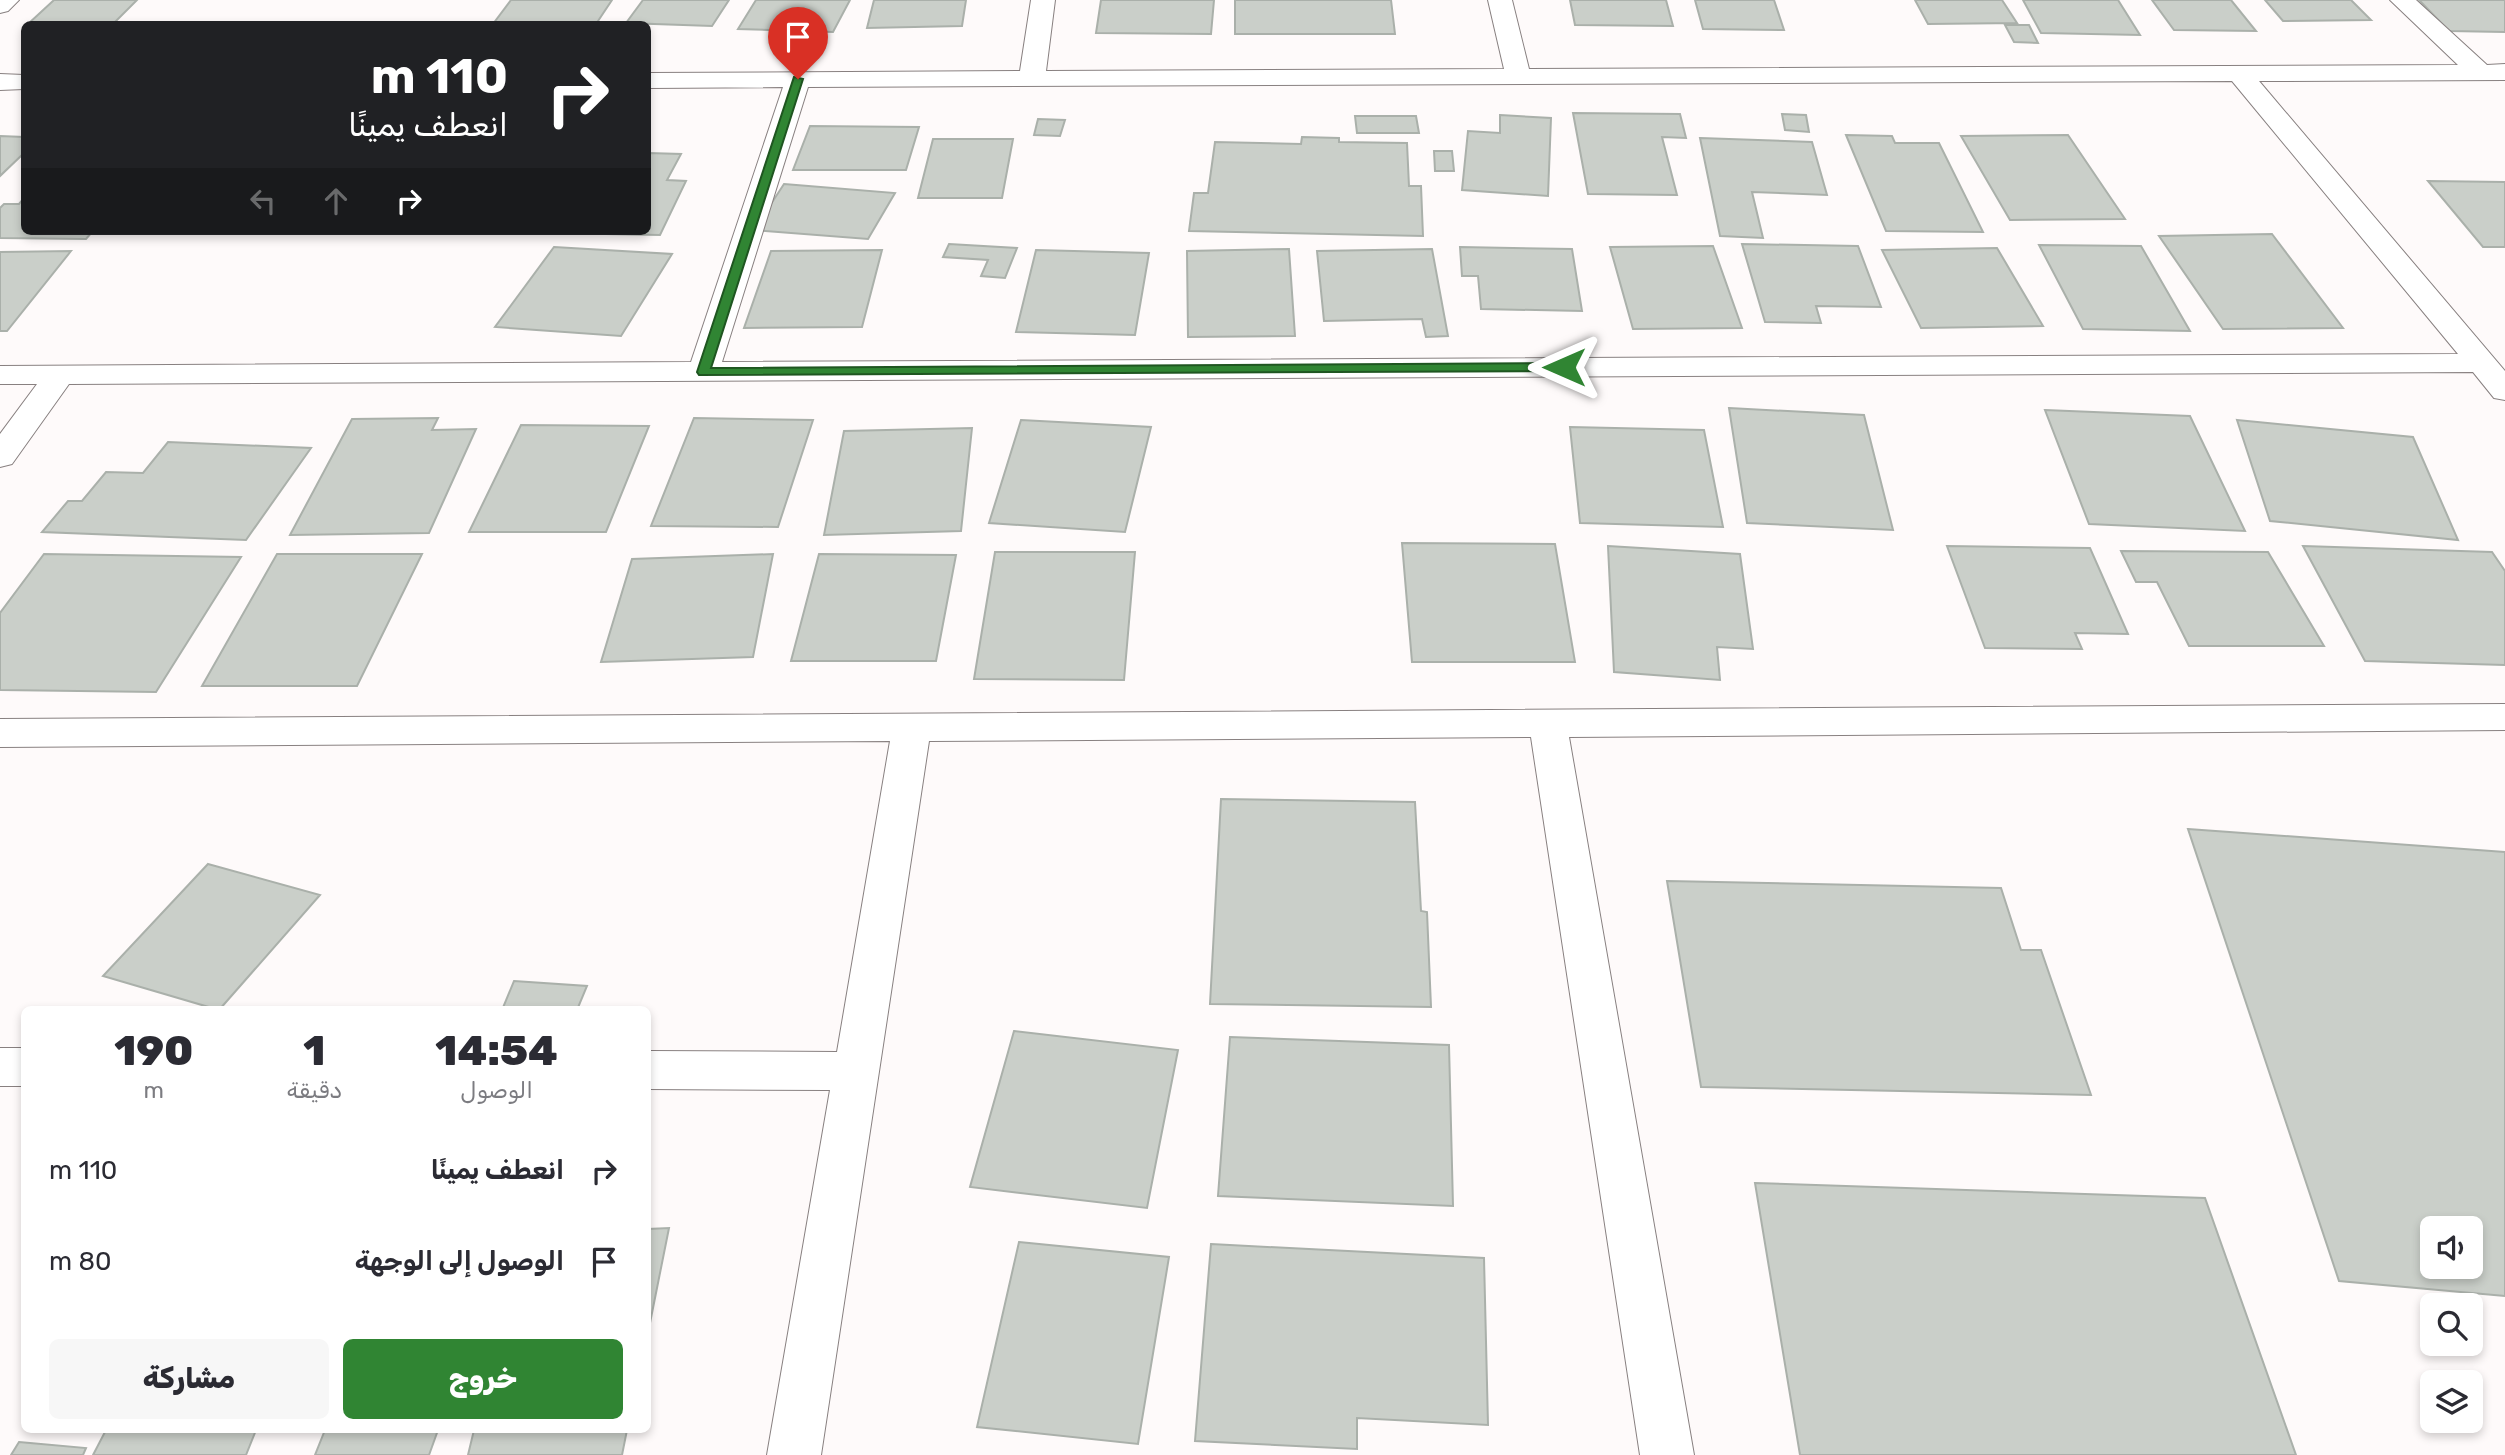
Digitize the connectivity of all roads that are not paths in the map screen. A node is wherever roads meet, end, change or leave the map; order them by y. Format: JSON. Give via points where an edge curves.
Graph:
{"nodes":[{"id":1,"x":7,"y":0,"type":"edge"},
{"id":2,"x":1043,"y":0,"type":"edge"},
{"id":3,"x":1500,"y":0,"type":"edge"},
{"id":4,"x":2402,"y":0,"type":"edge"},
{"id":5,"x":0,"y":6,"type":"edge"},
{"id":6,"x":2493,"y":72,"type":"edge"},
{"id":7,"x":2239,"y":73,"type":"junction"},
{"id":8,"x":1518,"y":76,"type":"junction"},
{"id":9,"x":1032,"y":78,"type":"junction"},
{"id":10,"x":798,"y":79,"type":"junction"},
{"id":11,"x":651,"y":80,"type":"edge"},
{"id":12,"x":0,"y":82,"type":"edge"},
{"id":13,"x":21,"y":82,"type":"edge"},
{"id":14,"x":2481,"y":363,"type":"junction"},
{"id":15,"x":704,"y":372,"type":"junction"},
{"id":16,"x":60,"y":375,"type":"junction"},
{"id":17,"x":0,"y":376,"type":"edge"},
{"id":18,"x":2505,"y":391,"type":"edge"},
{"id":19,"x":0,"y":457,"type":"edge"},
{"id":20,"x":2505,"y":717,"type":"edge"},
{"id":21,"x":1548,"y":724,"type":"junction"},
{"id":22,"x":912,"y":727,"type":"junction"},
{"id":23,"x":0,"y":733,"type":"edge"},
{"id":24,"x":0,"y":1067,"type":"edge"},
{"id":25,"x":21,"y":1067,"type":"edge"},
{"id":26,"x":651,"y":1070,"type":"edge"},
{"id":27,"x":856,"y":1072,"type":"junction"},
{"id":28,"x":794,"y":1455,"type":"edge"},
{"id":29,"x":1667,"y":1455,"type":"edge"}],
"edges":[{"from":1,"to":5,"type":"street"},
{"from":2,"to":9,"type":"street"},
{"from":3,"to":8,"type":"street"},
{"from":4,"to":6,"type":"street"},
{"from":6,"to":7,"type":"street"},
{"from":7,"to":8,"type":"street"},
{"from":7,"to":14,"type":"street"},
{"from":8,"to":9,"type":"street"},
{"from":9,"to":10,"type":"street"},
{"from":10,"to":11,"type":"street"},
{"from":10,"to":15,"type":"street"},
{"from":12,"to":13,"type":"street"},
{"from":14,"to":15,"type":"street"},
{"from":14,"to":18,"type":"street"},
{"from":15,"to":16,"type":"street"},
{"from":16,"to":17,"type":"street"},
{"from":16,"to":19,"type":"street"},
{"from":20,"to":21,"type":"street"},
{"from":21,"to":22,"type":"street"},
{"from":21,"to":29,"type":"street"},
{"from":22,"to":23,"type":"street"},
{"from":22,"to":27,"type":"street"},
{"from":24,"to":25,"type":"street"},
{"from":26,"to":27,"type":"street"},
{"from":27,"to":28,"type":"street"}]}
